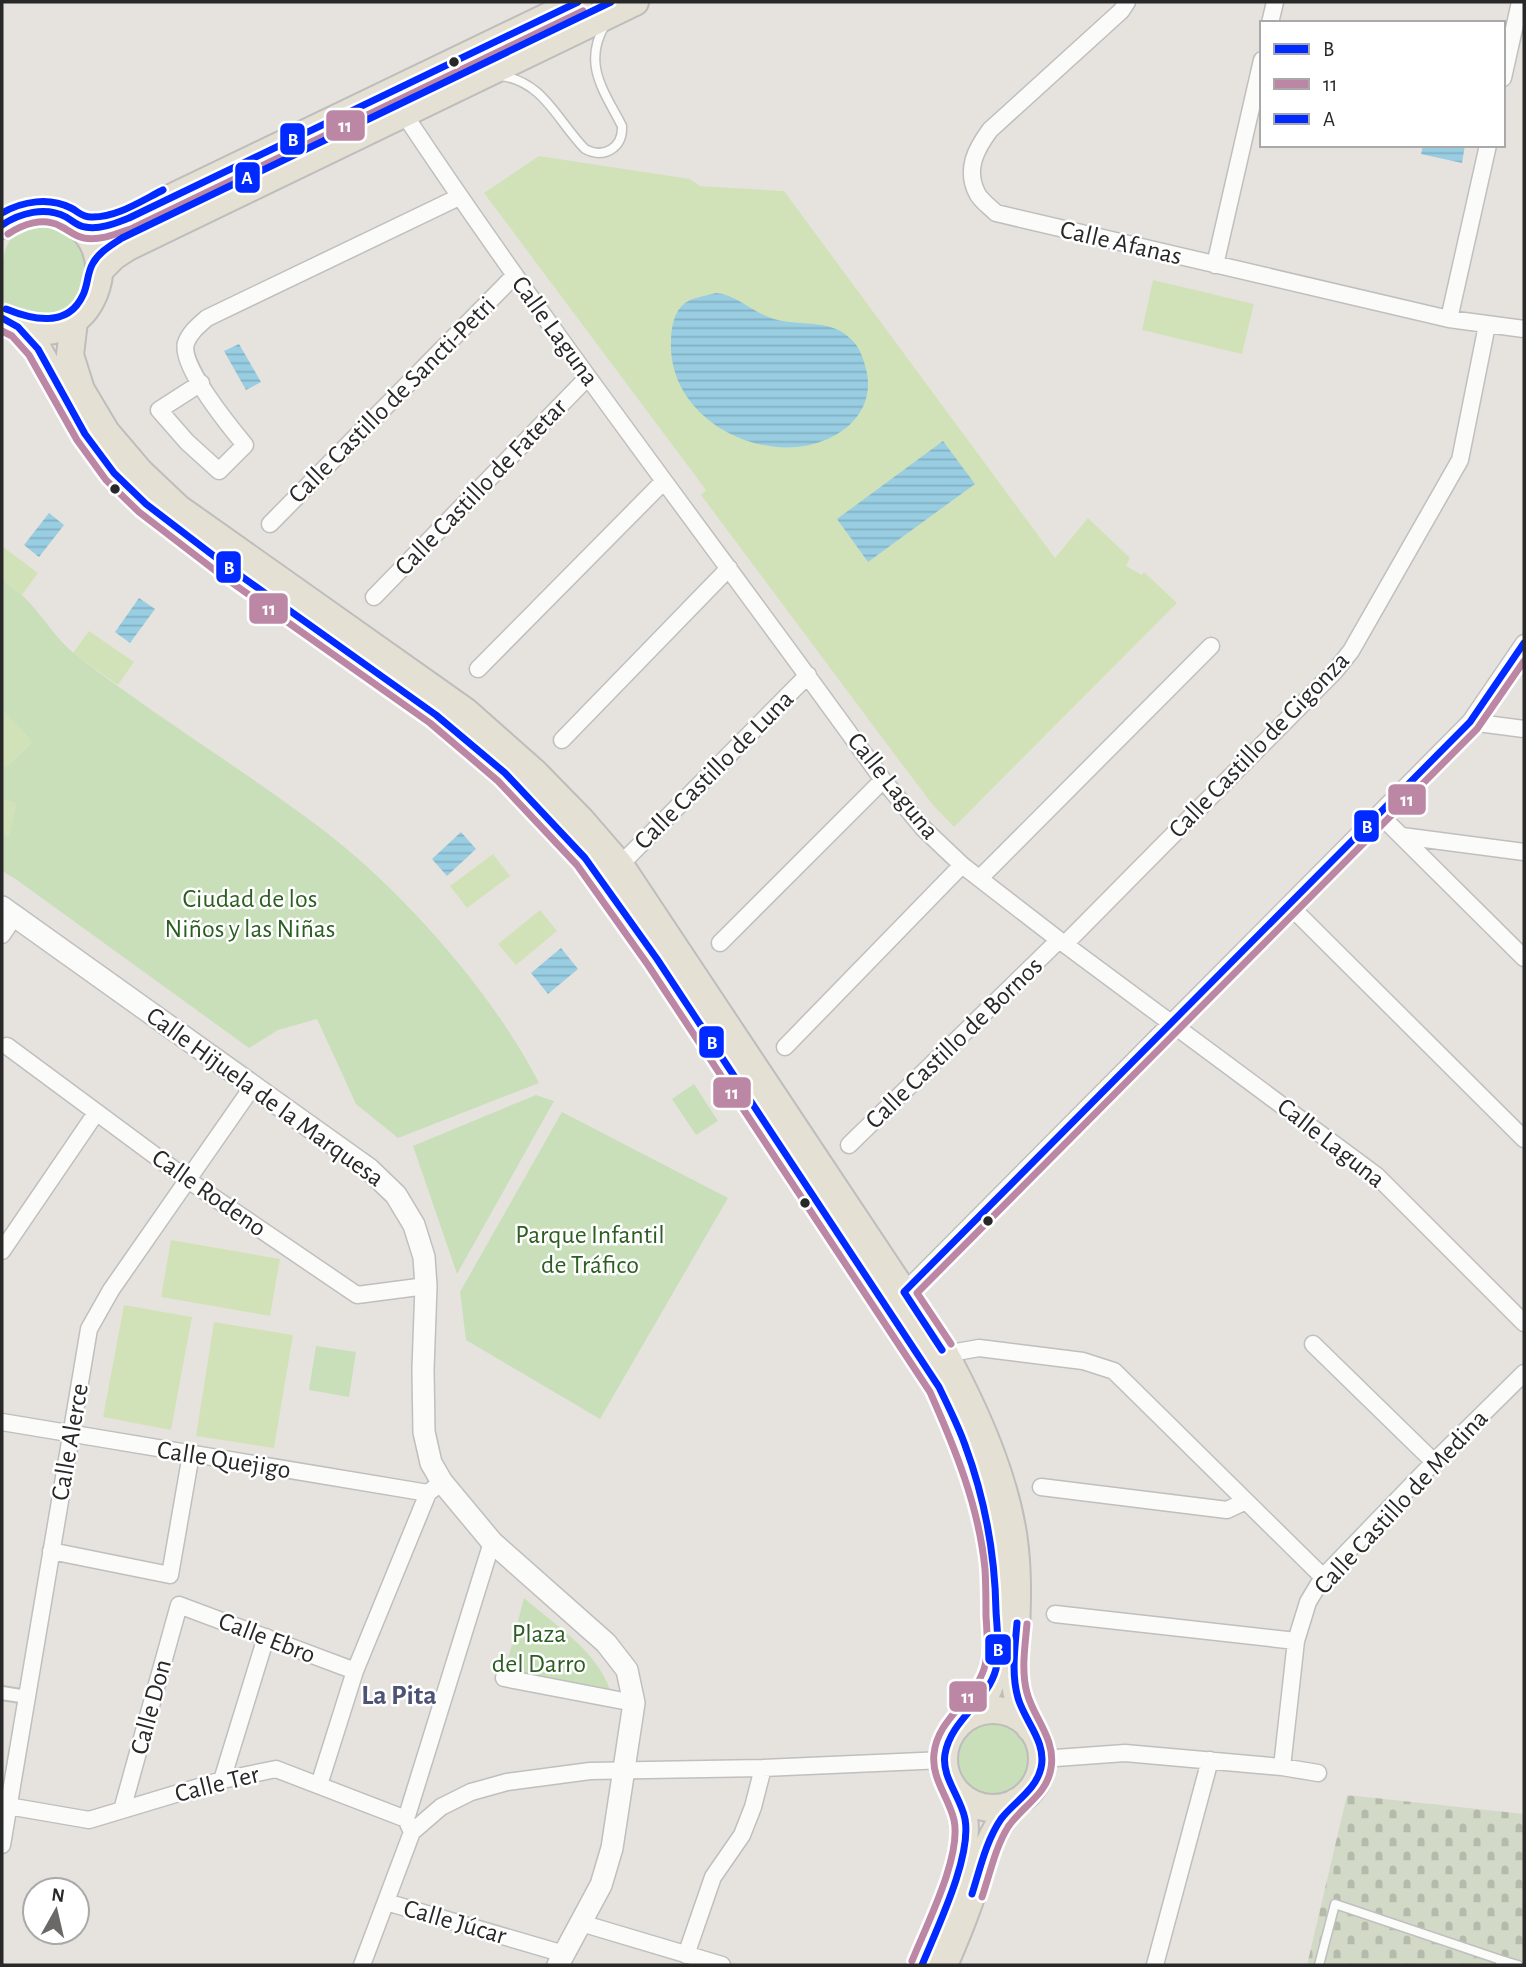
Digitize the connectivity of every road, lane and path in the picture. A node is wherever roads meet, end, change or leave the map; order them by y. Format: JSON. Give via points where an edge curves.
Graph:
{"nodes":[{"id":1,"x":578,"y":2,"type":"edge"},
{"id":2,"x":1127,"y":2,"type":"edge"},
{"id":3,"x":1275,"y":2,"type":"edge"},
{"id":4,"x":1520,"y":2,"type":"edge"},
{"id":5,"x":627,"y":5,"type":"edge"},
{"id":6,"x":1270,"y":21,"type":"edge"},
{"id":7,"x":1260,"y":69,"type":"edge"},
{"id":8,"x":1505,"y":69,"type":"edge"},
{"id":9,"x":480,"y":77,"type":"junction"},
{"id":10,"x":404,"y":114,"type":"junction"},
{"id":11,"x":1488,"y":147,"type":"edge"},
{"id":12,"x":459,"y":197,"type":"junction"},
{"id":13,"x":2,"y":200,"type":"edge"},
{"id":14,"x":34,"y":211,"type":"junction"},
{"id":15,"x":2,"y":225,"type":"edge"},
{"id":16,"x":80,"y":227,"type":"junction"},
{"id":17,"x":1215,"y":265,"type":"junction"},
{"id":18,"x":100,"y":270,"type":"junction"},
{"id":19,"x":515,"y":275,"type":"junction"},
{"id":20,"x":1450,"y":319,"type":"junction"},
{"id":21,"x":6,"y":321,"type":"edge"},
{"id":22,"x":74,"y":321,"type":"junction"},
{"id":23,"x":1487,"y":325,"type":"junction"},
{"id":24,"x":1524,"y":329,"type":"edge"},
{"id":25,"x":588,"y":377,"type":"junction"},
{"id":26,"x":201,"y":383,"type":"junction"},
{"id":27,"x":664,"y":481,"type":"junction"},
{"id":28,"x":270,"y":524,"type":"dead end"},
{"id":29,"x":729,"y":568,"type":"junction"},
{"id":30,"x":374,"y":597,"type":"dead end"},
{"id":31,"x":1524,"y":643,"type":"edge"},
{"id":32,"x":1211,"y":646,"type":"dead end"},
{"id":33,"x":478,"y":668,"type":"dead end"},
{"id":34,"x":808,"y":675,"type":"junction"},
{"id":35,"x":1470,"y":722,"type":"junction"},
{"id":36,"x":1524,"y":729,"type":"edge"},
{"id":37,"x":562,"y":740,"type":"dead end"},
{"id":38,"x":883,"y":779,"type":"junction"},
{"id":39,"x":1379,"y":814,"type":"junction"},
{"id":40,"x":1402,"y":836,"type":"junction"},
{"id":41,"x":1524,"y":852,"type":"edge"},
{"id":42,"x":620,"y":865,"type":"junction"},
{"id":43,"x":962,"y":865,"type":"junction"},
{"id":44,"x":980,"y":878,"type":"junction"},
{"id":45,"x":1289,"y":905,"type":"junction"},
{"id":46,"x":8,"y":912,"type":"edge"},
{"id":47,"x":2,"y":935,"type":"edge"},
{"id":48,"x":1062,"y":942,"type":"junction"},
{"id":49,"x":720,"y":943,"type":"dead end"},
{"id":50,"x":1524,"y":958,"type":"edge"},
{"id":51,"x":1172,"y":1022,"type":"junction"},
{"id":52,"x":7,"y":1046,"type":"dead end"},
{"id":53,"x":785,"y":1047,"type":"dead end"},
{"id":54,"x":253,"y":1086,"type":"junction"},
{"id":55,"x":96,"y":1113,"type":"junction"},
{"id":56,"x":1524,"y":1139,"type":"edge"},
{"id":57,"x":849,"y":1146,"type":"dead end"},
{"id":58,"x":188,"y":1180,"type":"junction"},
{"id":59,"x":2,"y":1251,"type":"edge"},
{"id":60,"x":426,"y":1286,"type":"junction"},
{"id":61,"x":904,"y":1292,"type":"junction"},
{"id":62,"x":1524,"y":1323,"type":"edge"},
{"id":63,"x":1313,"y":1344,"type":"dead end"},
{"id":64,"x":945,"y":1354,"type":"junction"},
{"id":65,"x":1524,"y":1373,"type":"edge"},
{"id":66,"x":2,"y":1422,"type":"edge"},
{"id":67,"x":71,"y":1434,"type":"junction"},
{"id":68,"x":191,"y":1454,"type":"junction"},
{"id":69,"x":1434,"y":1462,"type":"junction"},
{"id":70,"x":435,"y":1487,"type":"junction"},
{"id":71,"x":1041,"y":1487,"type":"dead end"},
{"id":72,"x":1245,"y":1501,"type":"junction"},
{"id":73,"x":492,"y":1542,"type":"junction"},
{"id":74,"x":51,"y":1551,"type":"junction"},
{"id":75,"x":1323,"y":1577,"type":"junction"},
{"id":76,"x":179,"y":1605,"type":"joint"},
{"id":77,"x":1055,"y":1614,"type":"dead end"},
{"id":78,"x":266,"y":1637,"type":"junction"},
{"id":79,"x":1296,"y":1641,"type":"junction"},
{"id":80,"x":355,"y":1671,"type":"junction"},
{"id":81,"x":504,"y":1678,"type":"dead end"},
{"id":82,"x":2,"y":1693,"type":"edge"},
{"id":83,"x":27,"y":1697,"type":"junction"},
{"id":84,"x":634,"y":1703,"type":"junction"},
{"id":85,"x":966,"y":1718,"type":"junction"},
{"id":86,"x":1030,"y":1728,"type":"junction"},
{"id":87,"x":1042,"y":1759,"type":"junction"},
{"id":88,"x":1210,"y":1760,"type":"junction"},
{"id":89,"x":1282,"y":1767,"type":"junction"},
{"id":90,"x":763,"y":1768,"type":"junction"},
{"id":91,"x":625,"y":1772,"type":"junction"},
{"id":92,"x":947,"y":1772,"type":"junction"},
{"id":93,"x":1318,"y":1773,"type":"dead end"},
{"id":94,"x":222,"y":1780,"type":"junction"},
{"id":95,"x":319,"y":1785,"type":"junction"},
{"id":96,"x":1016,"y":1802,"type":"junction"},
{"id":97,"x":8,"y":1806,"type":"junction"},
{"id":98,"x":122,"y":1810,"type":"junction"},
{"id":99,"x":409,"y":1826,"type":"junction"},
{"id":100,"x":2,"y":1845,"type":"edge"},
{"id":101,"x":386,"y":1902,"type":"junction"},
{"id":102,"x":582,"y":1923,"type":"junction"},
{"id":103,"x":686,"y":1955,"type":"junction"},
{"id":104,"x":561,"y":1960,"type":"edge"},
{"id":105,"x":1501,"y":1962,"type":"edge"},
{"id":106,"x":362,"y":1965,"type":"edge"},
{"id":107,"x":722,"y":1965,"type":"edge"},
{"id":108,"x":922,"y":1965,"type":"edge"},
{"id":109,"x":944,"y":1965,"type":"edge"},
{"id":110,"x":1154,"y":1965,"type":"edge"},
{"id":111,"x":1319,"y":1965,"type":"edge"},
{"id":112,"x":1518,"y":1965,"type":"edge"}],
"edges":[{"from":1,"to":16,"type":"main road","via":[[129,218],[107,226]]},
{"from":2,"to":17,"type":"street","name":"Calle Afanas","via":[[989,130],[976,148],[971,171],[977,194],[996,213]]},
{"from":3,"to":6,"type":"street"},
{"from":4,"to":8,"type":"street"},
{"from":5,"to":9,"type":"main road"},
{"from":5,"to":9,"type":"lane","via":[[600,33],[594,52],[596,75],[622,126],[618,144],[608,152],[584,149],[542,95],[524,83],[504,76]]},
{"from":7,"to":17,"type":"street"},
{"from":9,"to":10,"type":"main road"},
{"from":10,"to":12,"type":"street","name":"Calle Laguna"},
{"from":10,"to":18,"type":"main road","via":[[128,247]]},
{"from":11,"to":20,"type":"street"},
{"from":12,"to":19,"type":"street","name":"Calle Laguna"},
{"from":12,"to":26,"type":"street","via":[[207,318],[185,345],[187,359]]},
{"from":13,"to":14,"type":"main road"},
{"from":14,"to":15,"type":"main road"},
{"from":14,"to":16,"type":"main road","via":[[67,217]]},
{"from":16,"to":18,"type":"main road","via":[[97,251]]},
{"from":17,"to":20,"type":"street","name":"Calle Afanas"},
{"from":18,"to":22,"type":"main road","via":[[91,304]]},
{"from":19,"to":25,"type":"street","name":"Calle Laguna"},
{"from":19,"to":28,"type":"street","name":"Calle Castillo de Sancti-Petri"},
{"from":20,"to":23,"type":"street","name":"Calle Afanas"},
{"from":21,"to":22,"type":"main road","via":[[43,331]]},
{"from":21,"to":85,"type":"main road","via":[[38,348],[85,434],[114,473],[156,512],[436,715],[505,773],[585,858],[657,959],[939,1387],[965,1445],[986,1515],[995,1566],[997,1626],[996,1668],[986,1693]]},
{"from":22,"to":42,"type":"main road","via":[[71,355],[81,390],[106,432],[140,472],[178,508],[465,711],[536,773]]},
{"from":23,"to":24,"type":"street","name":"Calle Afanas"},
{"from":23,"to":48,"type":"street","name":"Calle Castillo de Gigonza","via":[[1460,460],[1352,651]]},
{"from":25,"to":27,"type":"street","name":"Calle Laguna"},
{"from":25,"to":30,"type":"street","name":"Calle Castillo de Fatetar"},
{"from":26,"to":26,"type":"street","via":[[159,410],[219,471],[245,445],[216,411]]},
{"from":27,"to":29,"type":"street","name":"Calle Laguna"},
{"from":27,"to":33,"type":"street"},
{"from":29,"to":34,"type":"street","name":"Calle Laguna"},
{"from":29,"to":37,"type":"street"},
{"from":31,"to":35,"type":"street"},
{"from":32,"to":44,"type":"street"},
{"from":34,"to":38,"type":"street","name":"Calle Laguna"},
{"from":34,"to":42,"type":"street","name":"Calle Castillo de Luna"},
{"from":35,"to":36,"type":"street"},
{"from":35,"to":39,"type":"street"},
{"from":38,"to":43,"type":"street","name":"Calle Laguna","via":[[923,828]]},
{"from":38,"to":49,"type":"street"},
{"from":39,"to":40,"type":"street"},
{"from":39,"to":45,"type":"street"},
{"from":40,"to":41,"type":"street"},
{"from":40,"to":50,"type":"street"},
{"from":42,"to":61,"type":"main road"},
{"from":43,"to":44,"type":"street","name":"Calle Laguna"},
{"from":43,"to":53,"type":"street"},
{"from":44,"to":48,"type":"street","name":"Calle Laguna"},
{"from":45,"to":51,"type":"street"},
{"from":45,"to":56,"type":"street"},
{"from":46,"to":47,"type":"street"},
{"from":46,"to":54,"type":"street","name":"Calle Hijuela de la Marquesa"},
{"from":48,"to":51,"type":"street","name":"Calle Laguna"},
{"from":48,"to":57,"type":"street","name":"Calle Castillo de Bornos"},
{"from":51,"to":61,"type":"street"},
{"from":51,"to":62,"type":"street","name":"Calle Laguna","via":[[1377,1176]]},
{"from":52,"to":55,"type":"street","name":"Calle Rodeno"},
{"from":54,"to":58,"type":"street","name":"Calle Alerce"},
{"from":54,"to":60,"type":"street","name":"Calle Hijuela de la Marquesa","via":[[369,1169],[396,1195],[414,1225],[424,1256]]},
{"from":55,"to":58,"type":"street","name":"Calle Rodeno"},
{"from":55,"to":59,"type":"street"},
{"from":58,"to":60,"type":"street","name":"Calle Rodeno","via":[[357,1295]]},
{"from":58,"to":67,"type":"street","name":"Calle Alerce","via":[[110,1290],[89,1329]]},
{"from":60,"to":70,"type":"street","name":"Calle Hijuela de la Marquesa","via":[[424,1432]]},
{"from":61,"to":64,"type":"main road"},
{"from":63,"to":69,"type":"street"},
{"from":64,"to":72,"type":"street","via":[[979,1348],[1083,1361],[1114,1371]]},
{"from":64,"to":86,"type":"main road","via":[[986,1442],[1004,1497],[1015,1546],[1017,1698]]},
{"from":65,"to":69,"type":"street","name":"Calle Castillo de Medina"},
{"from":66,"to":67,"type":"street","name":"Calle Quejigo"},
{"from":67,"to":68,"type":"street","name":"Calle Quejigo"},
{"from":67,"to":74,"type":"street","name":"Calle Alerce"},
{"from":68,"to":70,"type":"street","name":"Calle Quejigo"},
{"from":68,"to":74,"type":"street","via":[[170,1575]]},
{"from":69,"to":75,"type":"street","name":"Calle Castillo de Medina"},
{"from":70,"to":73,"type":"street","name":"Calle Hijuela de la Marquesa"},
{"from":70,"to":80,"type":"street"},
{"from":71,"to":72,"type":"street","via":[[1227,1510]]},
{"from":72,"to":75,"type":"street"},
{"from":73,"to":84,"type":"street","name":"Calle Hijuela de la Marquesa","via":[[606,1643],[627,1671]]},
{"from":73,"to":99,"type":"street"},
{"from":74,"to":83,"type":"street","name":"Calle Alerce"},
{"from":75,"to":79,"type":"street","name":"Calle Castillo de Medina","via":[[1308,1602]]},
{"from":76,"to":78,"type":"street","name":"Calle Ebro"},
{"from":76,"to":98,"type":"street","name":"Calle Don"},
{"from":77,"to":79,"type":"street"},
{"from":78,"to":80,"type":"street","name":"Calle Ebro"},
{"from":78,"to":94,"type":"street"},
{"from":79,"to":89,"type":"street","name":"Calle Castillo de Medina"},
{"from":80,"to":95,"type":"street"},
{"from":81,"to":84,"type":"street"},
{"from":82,"to":83,"type":"street"},
{"from":83,"to":97,"type":"street","name":"Calle Alerce"},
{"from":84,"to":91,"type":"street","name":"Calle Hijuela de la Marquesa"},
{"from":85,"to":86,"type":"main road","via":[[993,1710],[1006,1712]]},
{"from":85,"to":92,"type":"main road","via":[[947,1742]]},
{"from":86,"to":87,"type":"main road","via":[[1040,1744]]},
{"from":87,"to":88,"type":"street","via":[[1125,1753]]},
{"from":87,"to":96,"type":"main road","via":[[1034,1785]]},
{"from":88,"to":89,"type":"street"},
{"from":88,"to":110,"type":"street"},
{"from":89,"to":93,"type":"street"},
{"from":90,"to":91,"type":"street"},
{"from":90,"to":92,"type":"street"},
{"from":90,"to":103,"type":"street","via":[[742,1835],[713,1877]]},
{"from":91,"to":99,"type":"street","via":[[590,1771],[507,1782],[471,1792]]},
{"from":91,"to":102,"type":"street","name":"Calle Hijuela de la Marquesa","via":[[612,1848],[601,1885]]},
{"from":92,"to":96,"type":"main road","via":[[967,1801],[997,1808]]},
{"from":92,"to":108,"type":"main road","via":[[965,1819],[963,1856]]},
{"from":94,"to":95,"type":"street","name":"Calle Ter","via":[[276,1769]]},
{"from":94,"to":98,"type":"street","name":"Calle Ter"},
{"from":95,"to":99,"type":"street","name":"Calle Ter"},
{"from":96,"to":109,"type":"main road","via":[[988,1843]]},
{"from":97,"to":98,"type":"street","name":"Calle Ter","via":[[89,1820]]},
{"from":97,"to":100,"type":"street","name":"Calle Alerce"},
{"from":99,"to":101,"type":"street"},
{"from":101,"to":104,"type":"street","name":"Calle Júcar"},
{"from":101,"to":106,"type":"street"},
{"from":102,"to":103,"type":"street"},
{"from":102,"to":104,"type":"street","name":"Calle Hijuela de la Marquesa"},
{"from":103,"to":107,"type":"street"},
{"from":105,"to":111,"type":"lane","via":[[1335,1904]]},
{"from":105,"to":112,"type":"lane"}]}
